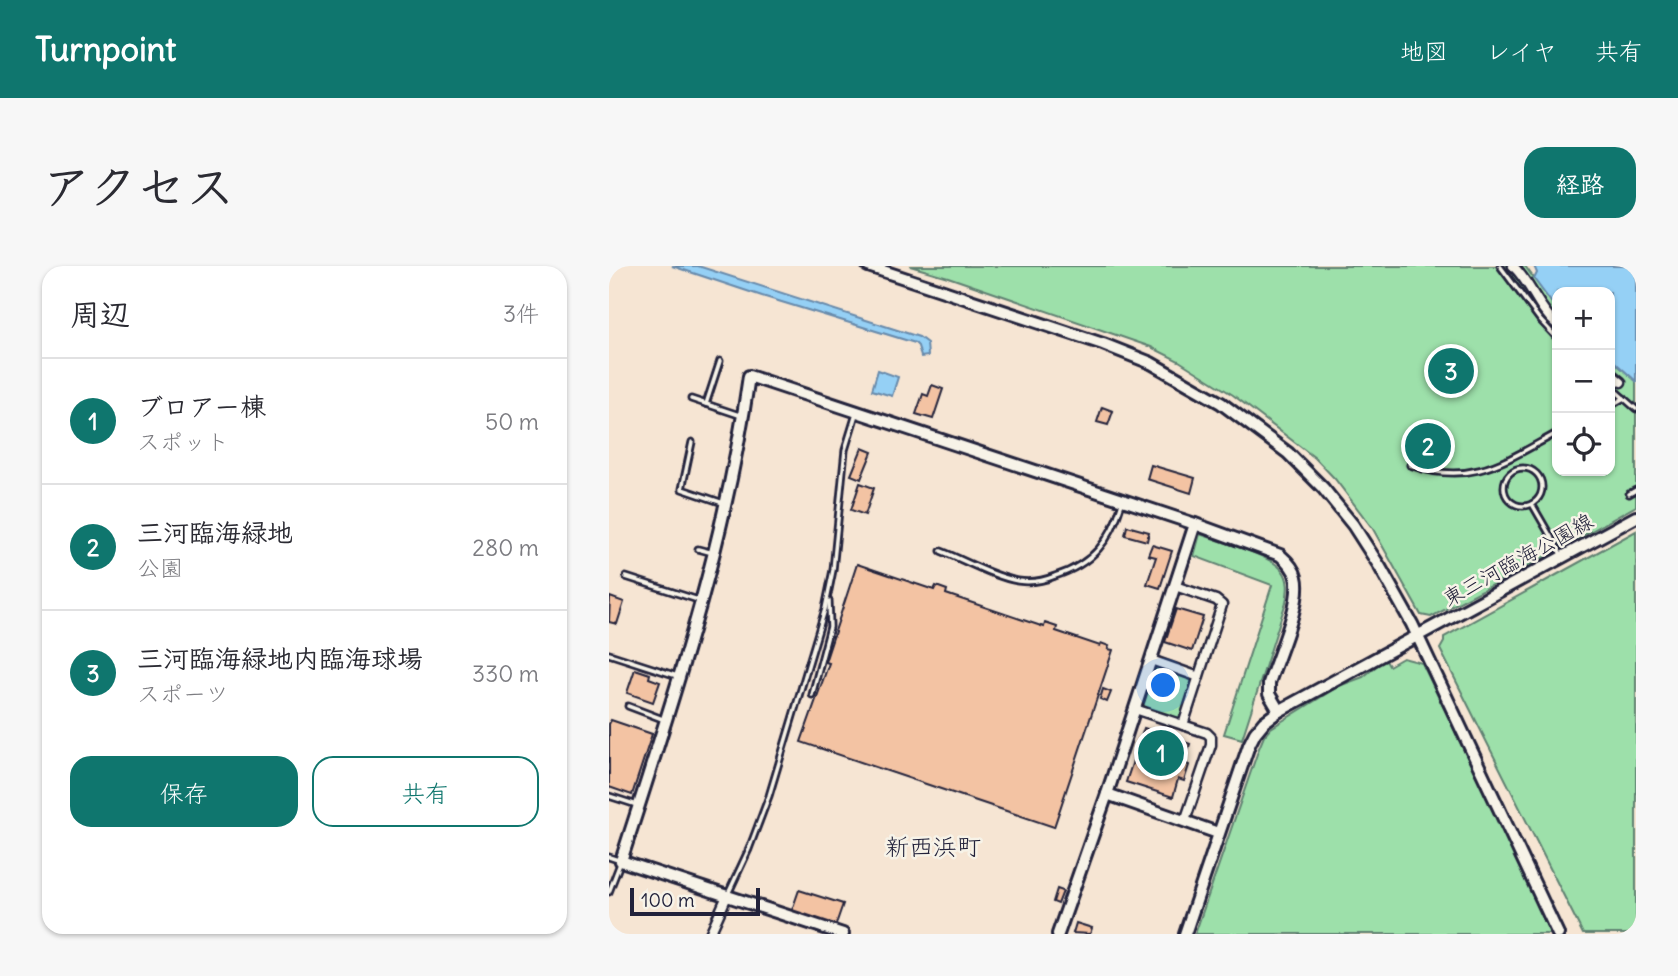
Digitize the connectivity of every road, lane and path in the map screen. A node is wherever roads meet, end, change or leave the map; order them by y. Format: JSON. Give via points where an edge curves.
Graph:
{"nodes":[{"id":1,"x":868,"y":266,"type":"edge"},
{"id":2,"x":1500,"y":266,"type":"edge"},
{"id":3,"x":1513,"y":266,"type":"edge"},
{"id":4,"x":1552,"y":320,"type":"edge"},
{"id":5,"x":1552,"y":332,"type":"edge"},
{"id":6,"x":720,"y":362,"type":"dead end"},
{"id":7,"x":1615,"y":378,"type":"edge"},
{"id":8,"x":1621,"y":383,"type":"dead end"},
{"id":9,"x":1615,"y":391,"type":"edge"},
{"id":10,"x":691,"y":398,"type":"dead end"},
{"id":11,"x":1623,"y":398,"type":"junction"},
{"id":12,"x":1615,"y":402,"type":"edge"},
{"id":13,"x":706,"y":404,"type":"junction"},
{"id":14,"x":1636,"y":409,"type":"edge"},
{"id":15,"x":856,"y":412,"type":"junction"},
{"id":16,"x":743,"y":417,"type":"junction"},
{"id":17,"x":1552,"y":436,"type":"edge"},
{"id":18,"x":692,"y":442,"type":"dead end"},
{"id":19,"x":1410,"y":465,"type":"dead end"},
{"id":20,"x":1636,"y":490,"type":"edge"},
{"id":21,"x":1629,"y":494,"type":"dead end"},
{"id":22,"x":1123,"y":500,"type":"junction"},
{"id":23,"x":726,"y":504,"type":"junction"},
{"id":24,"x":1532,"y":504,"type":"junction"},
{"id":25,"x":1636,"y":517,"type":"edge"},
{"id":26,"x":1195,"y":524,"type":"junction"},
{"id":27,"x":698,"y":549,"type":"dead end"},
{"id":28,"x":941,"y":551,"type":"dead end"},
{"id":29,"x":714,"y":553,"type":"junction"},
{"id":30,"x":1563,"y":558,"type":"junction"},
{"id":31,"x":626,"y":578,"type":"dead end"},
{"id":32,"x":1175,"y":586,"type":"junction"},
{"id":33,"x":829,"y":596,"type":"junction"},
{"id":34,"x":702,"y":602,"type":"junction"},
{"id":35,"x":1418,"y":635,"type":"junction"},
{"id":36,"x":609,"y":654,"type":"edge"},
{"id":37,"x":1151,"y":660,"type":"junction"},
{"id":38,"x":1199,"y":677,"type":"junction"},
{"id":39,"x":681,"y":678,"type":"junction"},
{"id":40,"x":813,"y":695,"type":"dead end"},
{"id":41,"x":628,"y":706,"type":"dead end"},
{"id":42,"x":1135,"y":709,"type":"junction"},
{"id":43,"x":1279,"y":712,"type":"junction"},
{"id":44,"x":667,"y":720,"type":"junction"},
{"id":45,"x":1183,"y":725,"type":"junction"},
{"id":46,"x":1107,"y":794,"type":"junction"},
{"id":47,"x":609,"y":796,"type":"edge"},
{"id":48,"x":639,"y":806,"type":"junction"},
{"id":49,"x":1185,"y":821,"type":"junction"},
{"id":50,"x":1218,"y":833,"type":"junction"},
{"id":51,"x":609,"y":857,"type":"edge"},
{"id":52,"x":621,"y":861,"type":"junction"},
{"id":53,"x":609,"y":892,"type":"edge"},
{"id":54,"x":727,"y":896,"type":"junction"},
{"id":55,"x":710,"y":934,"type":"edge"},
{"id":56,"x":843,"y":934,"type":"edge"},
{"id":57,"x":1058,"y":934,"type":"edge"},
{"id":58,"x":1185,"y":934,"type":"edge"},
{"id":59,"x":1558,"y":934,"type":"edge"}],
"edges":[{"from":1,"to":35,"type":"street","via":[[1103,344],[1151,363],[1221,403],[1288,453],[1323,488],[1353,525]]},
{"from":2,"to":5,"type":"lane"},
{"from":3,"to":4,"type":"street"},
{"from":6,"to":13,"type":"lane"},
{"from":7,"to":8,"type":"street"},
{"from":9,"to":11,"type":"lane"},
{"from":10,"to":13,"type":"lane"},
{"from":11,"to":12,"type":"lane"},
{"from":11,"to":14,"type":"lane"},
{"from":13,"to":16,"type":"lane"},
{"from":15,"to":16,"type":"street","via":[[749,376]]},
{"from":15,"to":22,"type":"street"},
{"from":15,"to":33,"type":"lane","via":[[845,450]]},
{"from":16,"to":23,"type":"street"},
{"from":17,"to":19,"type":"lane","via":[[1481,470],[1457,474]]},
{"from":18,"to":23,"type":"lane","via":[[682,489]]},
{"from":20,"to":21,"type":"lane"},
{"from":22,"to":26,"type":"street"},
{"from":22,"to":28,"type":"lane","via":[[1098,550],[1076,569],[1047,579],[1008,579]]},
{"from":23,"to":29,"type":"street"},
{"from":24,"to":24,"type":"lane","via":[[1517,505],[1506,496],[1504,483],[1518,468],[1528,468],[1542,484]]},
{"from":24,"to":30,"type":"lane"},
{"from":25,"to":30,"type":"street","name":"東三河臨海公園線"},
{"from":26,"to":32,"type":"street"},
{"from":26,"to":43,"type":"street","via":[[1274,552],[1296,575],[1296,600],[1268,688]]},
{"from":27,"to":29,"type":"lane"},
{"from":29,"to":34,"type":"street"},
{"from":30,"to":35,"type":"street","name":"東三河臨海公園線"},
{"from":31,"to":34,"type":"lane"},
{"from":32,"to":37,"type":"street"},
{"from":32,"to":38,"type":"street","via":[[1222,605]]},
{"from":33,"to":40,"type":"lane","via":[[829,627]]},
{"from":33,"to":54,"type":"lane","via":[[769,796]]},
{"from":34,"to":39,"type":"street"},
{"from":35,"to":43,"type":"street","name":"東三河臨海公園線"},
{"from":35,"to":59,"type":"street"},
{"from":36,"to":39,"type":"lane"},
{"from":37,"to":38,"type":"street"},
{"from":37,"to":42,"type":"street"},
{"from":38,"to":45,"type":"street"},
{"from":39,"to":44,"type":"street"},
{"from":41,"to":44,"type":"lane"},
{"from":42,"to":45,"type":"street"},
{"from":42,"to":46,"type":"street"},
{"from":43,"to":50,"type":"street","name":"東三河臨海公園線","via":[[1264,722],[1252,739]]},
{"from":44,"to":48,"type":"street"},
{"from":45,"to":49,"type":"street","via":[[1207,733],[1212,740]]},
{"from":46,"to":49,"type":"street"},
{"from":46,"to":57,"type":"street"},
{"from":47,"to":48,"type":"lane"},
{"from":48,"to":52,"type":"street"},
{"from":49,"to":50,"type":"street"},
{"from":50,"to":58,"type":"street","name":"東三河臨海公園線"},
{"from":51,"to":52,"type":"lane"},
{"from":52,"to":53,"type":"lane"},
{"from":52,"to":54,"type":"street"},
{"from":54,"to":55,"type":"street"},
{"from":54,"to":56,"type":"street"}]}
